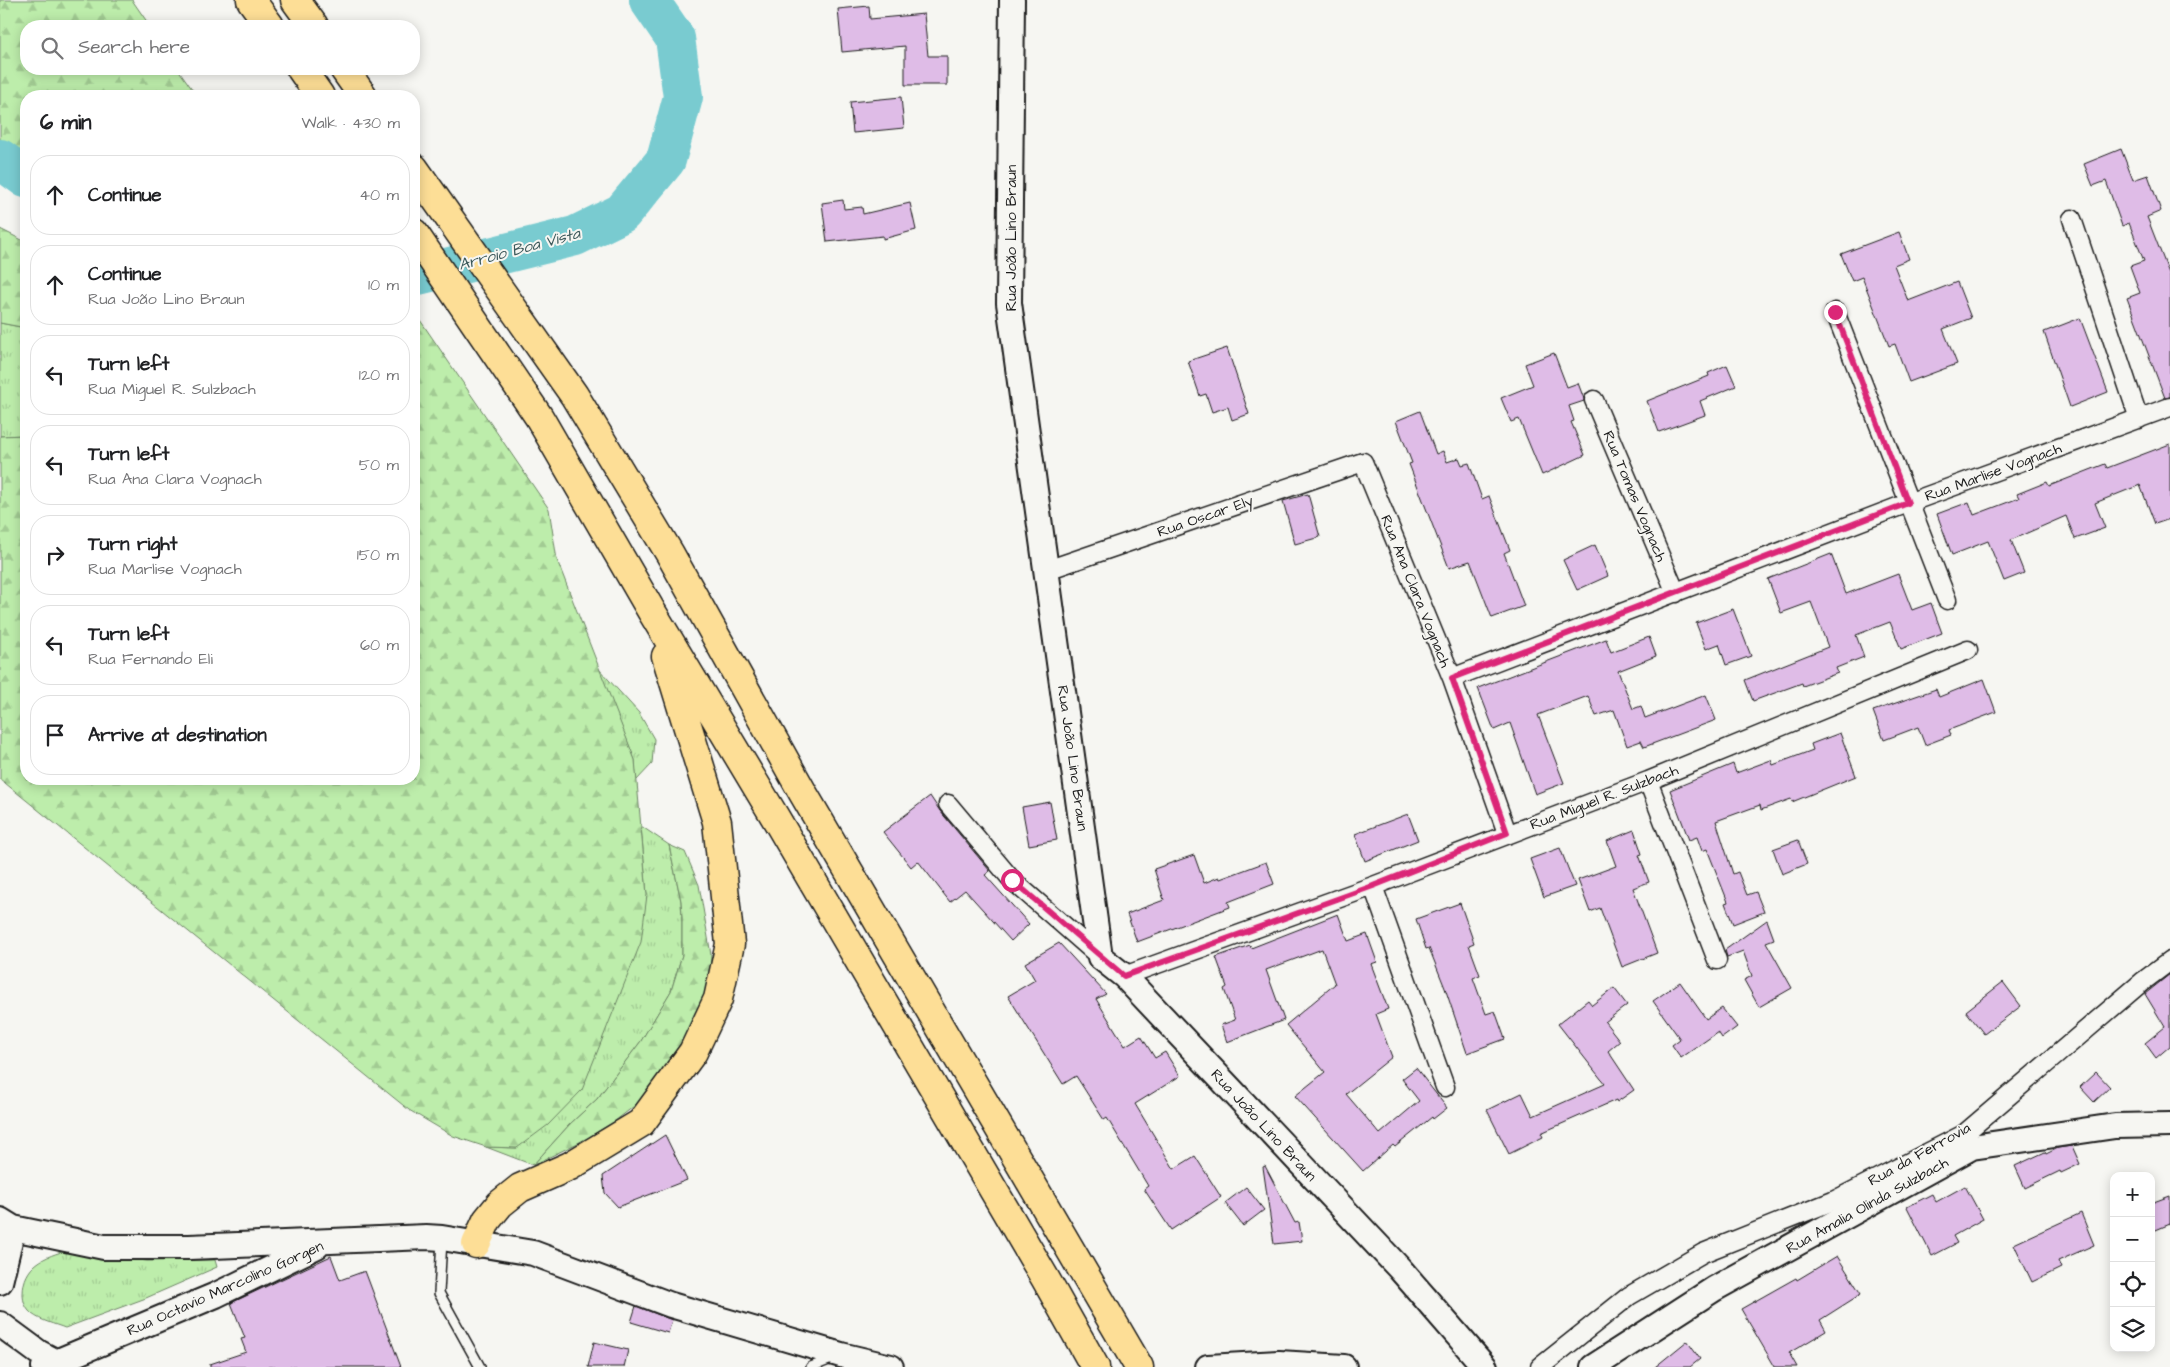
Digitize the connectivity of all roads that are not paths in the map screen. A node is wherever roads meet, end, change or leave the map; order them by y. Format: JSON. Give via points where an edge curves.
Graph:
{"nodes":[{"id":1,"x":251,"y":0,"type":"edge"},
{"id":2,"x":295,"y":0,"type":"edge"},
{"id":3,"x":1012,"y":0,"type":"edge"},
{"id":4,"x":266,"y":20,"type":"edge"},
{"id":5,"x":310,"y":20,"type":"edge"},
{"id":6,"x":348,"y":75,"type":"edge"},
{"id":7,"x":359,"y":90,"type":"edge"},
{"id":8,"x":420,"y":177,"type":"edge"},
{"id":9,"x":2072,"y":219,"type":"dead end"},
{"id":10,"x":420,"y":242,"type":"edge"},
{"id":11,"x":1835,"y":312,"type":"dead end"},
{"id":12,"x":1594,"y":400,"type":"dead end"},
{"id":13,"x":2170,"y":407,"type":"edge"},
{"id":14,"x":2139,"y":419,"type":"junction"},
{"id":15,"x":1363,"y":462,"type":"joint"},
{"id":16,"x":1908,"y":503,"type":"junction"},
{"id":17,"x":1046,"y":570,"type":"junction"},
{"id":18,"x":1676,"y":593,"type":"junction"},
{"id":19,"x":1947,"y":600,"type":"dead end"},
{"id":20,"x":652,"y":612,"type":"junction"},
{"id":21,"x":1968,"y":650,"type":"dead end"},
{"id":22,"x":1452,"y":678,"type":"junction"},
{"id":23,"x":1648,"y":781,"type":"junction"},
{"id":24,"x":948,"y":804,"type":"dead end"},
{"id":25,"x":1507,"y":833,"type":"junction"},
{"id":26,"x":1373,"y":886,"type":"junction"},
{"id":27,"x":1100,"y":957,"type":"junction"},
{"id":28,"x":1717,"y":960,"type":"dead end"},
{"id":29,"x":2170,"y":961,"type":"edge"},
{"id":30,"x":1124,"y":976,"type":"junction"},
{"id":31,"x":1445,"y":1087,"type":"dead end"},
{"id":32,"x":2170,"y":1125,"type":"edge"},
{"id":33,"x":1968,"y":1140,"type":"junction"},
{"id":34,"x":6,"y":1224,"type":"edge"},
{"id":35,"x":442,"y":1238,"type":"junction"},
{"id":36,"x":326,"y":1242,"type":"junction"},
{"id":37,"x":476,"y":1244,"type":"junction"},
{"id":38,"x":0,"y":1282,"type":"edge"},
{"id":39,"x":0,"y":1324,"type":"edge"},
{"id":40,"x":841,"y":1354,"type":"junction"},
{"id":41,"x":50,"y":1364,"type":"edge"},
{"id":42,"x":480,"y":1367,"type":"edge"},
{"id":43,"x":811,"y":1367,"type":"edge"},
{"id":44,"x":891,"y":1367,"type":"edge"},
{"id":45,"x":1095,"y":1367,"type":"edge"},
{"id":46,"x":1140,"y":1367,"type":"edge"},
{"id":47,"x":1208,"y":1367,"type":"edge"},
{"id":48,"x":1344,"y":1367,"type":"edge"},
{"id":49,"x":1485,"y":1367,"type":"edge"},
{"id":50,"x":1540,"y":1367,"type":"edge"},
{"id":51,"x":1593,"y":1367,"type":"edge"}],
"edges":[{"from":1,"to":4,"type":"highway"},
{"from":2,"to":5,"type":"highway"},
{"from":3,"to":17,"type":"street","name":"Rua João Lino Braun","via":[[1009,304]]},
{"from":6,"to":7,"type":"highway"},
{"from":8,"to":46,"type":"highway","via":[[574,395],[670,554],[803,793]]},
{"from":9,"to":14,"type":"street"},
{"from":10,"to":20,"type":"highway","via":[[539,417]]},
{"from":11,"to":16,"type":"street"},
{"from":12,"to":18,"type":"street","name":"Rua Tomas Vognach"},
{"from":13,"to":14,"type":"street","name":"Rua Marlise Vognach"},
{"from":14,"to":16,"type":"street","name":"Rua Marlise Vognach"},
{"from":15,"to":17,"type":"street","name":"Rua Oscar Ely"},
{"from":15,"to":22,"type":"street","name":"Rua Ana Clara Vognach"},
{"from":16,"to":18,"type":"street","name":"Rua Marlise Vognach"},
{"from":16,"to":19,"type":"street"},
{"from":17,"to":27,"type":"street","name":"Rua João Lino Braun"},
{"from":18,"to":22,"type":"street","name":"Rua Marlise Vognach"},
{"from":20,"to":37,"type":"highway","via":[[717,822],[730,944],[718,999],[693,1052],[641,1123],[570,1166],[520,1188],[491,1215]]},
{"from":20,"to":45,"type":"highway"},
{"from":21,"to":23,"type":"street","name":"Rua Miguel R. Sulzbach"},
{"from":22,"to":25,"type":"street","name":"Rua Ana Clara Vognach"},
{"from":23,"to":25,"type":"street","name":"Rua Miguel R. Sulzbach"},
{"from":23,"to":28,"type":"street"},
{"from":24,"to":27,"type":"street","via":[[1012,880]]},
{"from":25,"to":26,"type":"street","name":"Rua Miguel R. Sulzbach"},
{"from":26,"to":30,"type":"street","name":"Rua Miguel R. Sulzbach"},
{"from":26,"to":31,"type":"street"},
{"from":27,"to":30,"type":"street","name":"Rua João Lino Braun"},
{"from":29,"to":33,"type":"street","name":"Rua da Ferrovia","via":[[2142,982]]},
{"from":30,"to":49,"type":"street","name":"Rua João Lino Braun","via":[[1400,1269]]},
{"from":32,"to":33,"type":"street","name":"Rua Amalia Olinda Sulzbach","via":[[2115,1126]]},
{"from":33,"to":50,"type":"street","name":"Rua da Ferrovia","via":[[1833,1201],[1703,1253],[1629,1296]]},
{"from":33,"to":51,"type":"street","name":"Rua Amalia Olinda Sulzbach","via":[[1714,1289]]},
{"from":34,"to":36,"type":"street","via":[[104,1247]]},
{"from":34,"to":38,"type":"street"},
{"from":35,"to":36,"type":"street","name":"Rua Octavio Marcolino Gorgen","via":[[426,1236]]},
{"from":35,"to":37,"type":"street","name":"Rua Octavio Marcolino Gorgen"},
{"from":35,"to":42,"type":"lane","via":[[440,1292]]},
{"from":36,"to":41,"type":"street","name":"Rua Octavio Marcolino Gorgen","via":[[216,1294]]},
{"from":37,"to":40,"type":"street","name":"Rua Octavio Marcolino Gorgen","via":[[533,1253],[671,1305]]},
{"from":39,"to":41,"type":"street"},
{"from":40,"to":43,"type":"lane"},
{"from":40,"to":44,"type":"street","name":"Rua Octavio Marcolino Gorgen"},
{"from":47,"to":48,"type":"street","via":[[1279,1363]]}]}
